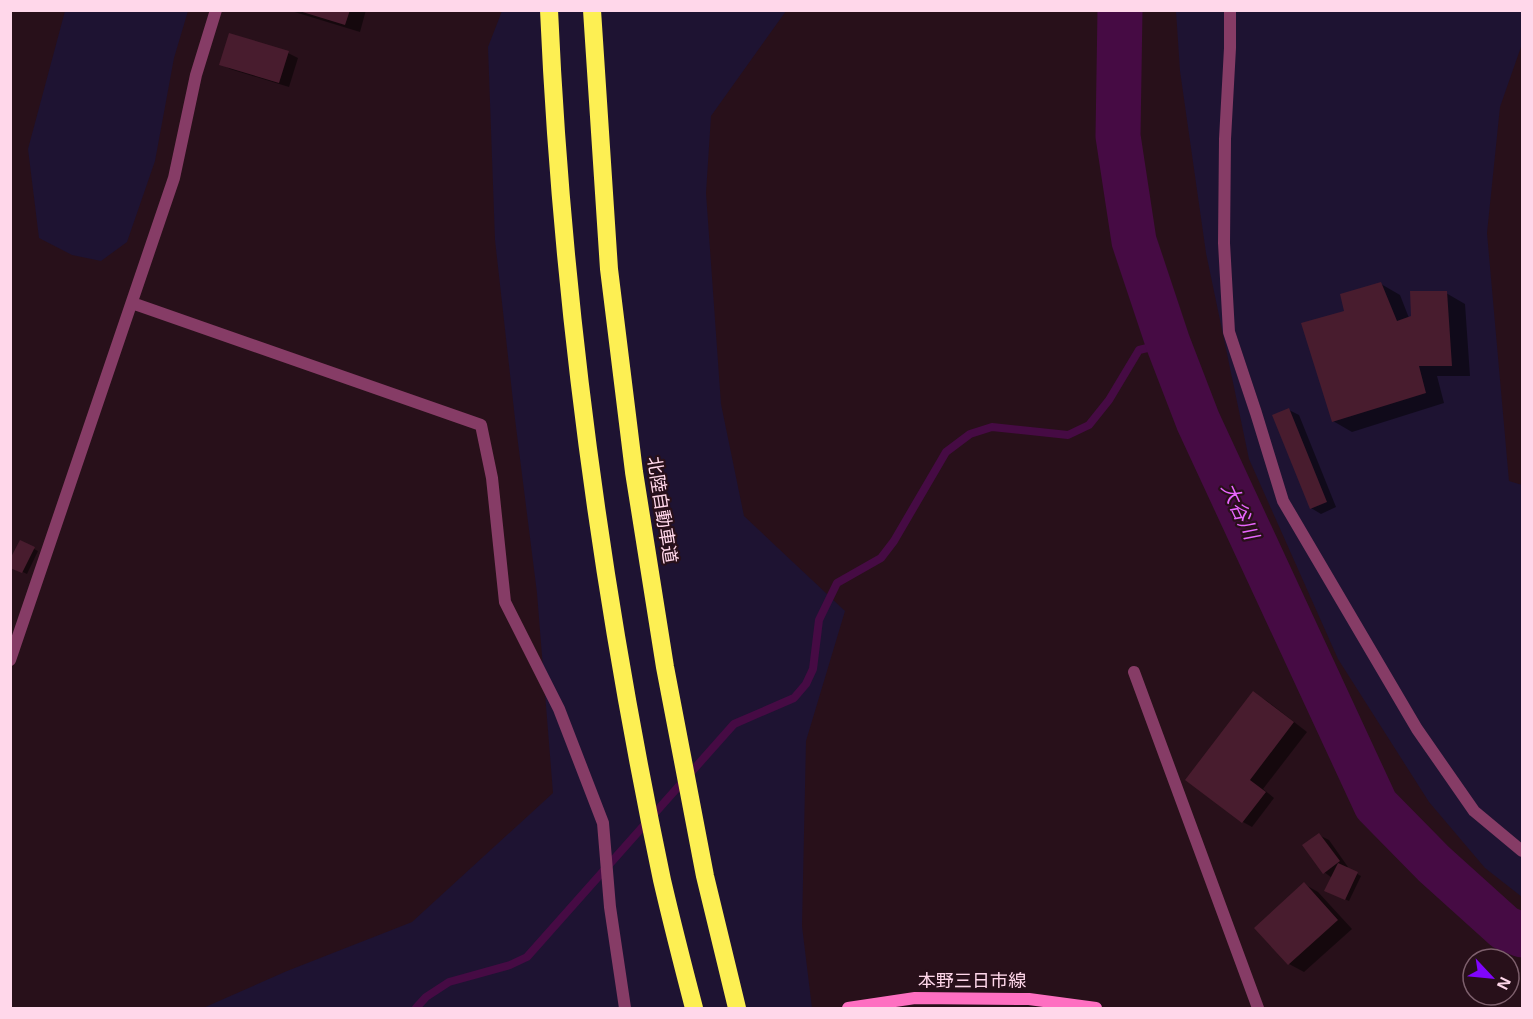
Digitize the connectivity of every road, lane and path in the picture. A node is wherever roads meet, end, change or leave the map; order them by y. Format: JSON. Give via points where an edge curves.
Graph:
{"nodes":[{"id":1,"x":216,"y":10,"type":"edge"},
{"id":2,"x":549,"y":10,"type":"edge"},
{"id":3,"x":592,"y":10,"type":"edge"},
{"id":4,"x":1230,"y":10,"type":"edge"},
{"id":5,"x":132,"y":303,"type":"junction"},
{"id":6,"x":10,"y":660,"type":"edge"},
{"id":7,"x":1134,"y":672,"type":"dead end"},
{"id":8,"x":1522,"y":851,"type":"edge"},
{"id":9,"x":625,"y":1008,"type":"edge"},
{"id":10,"x":693,"y":1008,"type":"edge"},
{"id":11,"x":737,"y":1008,"type":"edge"},
{"id":12,"x":848,"y":1008,"type":"edge"},
{"id":13,"x":1096,"y":1008,"type":"edge"},
{"id":14,"x":1258,"y":1008,"type":"edge"}],
"edges":[{"from":1,"to":5,"type":"street","via":[[196,75],[174,178]]},
{"from":2,"to":10,"type":"highway","via":[[567,261],[592,477],[626,694],[663,882]]},
{"from":3,"to":11,"type":"highway","name":"北陸自動車道","via":[[609,268],[634,472],[705,876]]},
{"from":4,"to":8,"type":"street","via":[[1224,231],[1229,332],[1283,501],[1417,729],[1474,811]]},
{"from":5,"to":6,"type":"street"},
{"from":5,"to":9,"type":"street","via":[[481,425],[492,478],[505,602],[559,709],[603,823]]},
{"from":7,"to":14,"type":"street"},
{"from":12,"to":13,"type":"main road","name":"本野三日市線","via":[[915,998],[1029,999]]}]}
